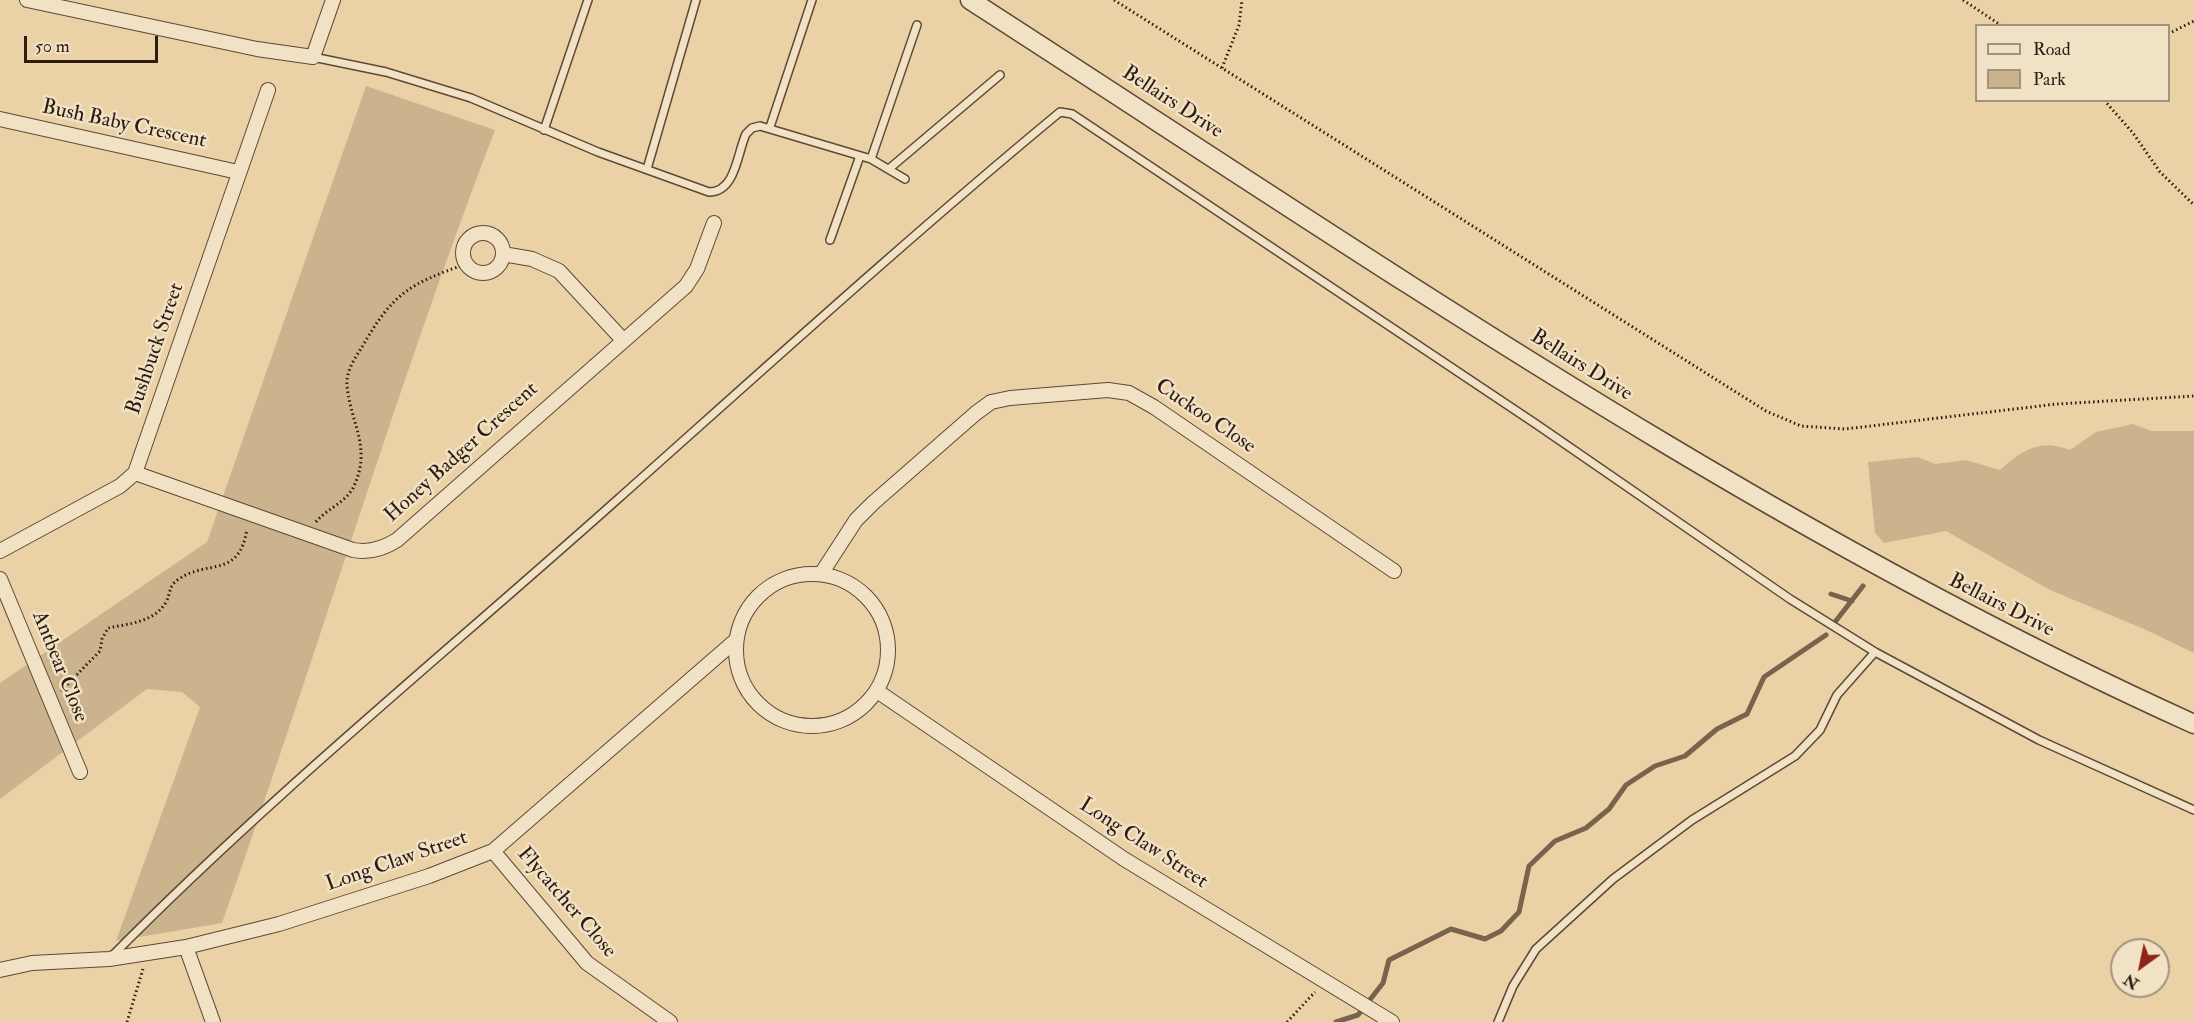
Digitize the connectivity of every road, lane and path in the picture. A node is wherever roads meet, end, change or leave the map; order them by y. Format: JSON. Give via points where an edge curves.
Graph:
{"nodes":[{"id":1,"x":27,"y":0,"type":"edge"},
{"id":2,"x":333,"y":0,"type":"edge"},
{"id":3,"x":588,"y":0,"type":"edge"},
{"id":4,"x":696,"y":0,"type":"edge"},
{"id":5,"x":812,"y":0,"type":"edge"},
{"id":6,"x":970,"y":0,"type":"edge"},
{"id":7,"x":1114,"y":0,"type":"edge"},
{"id":8,"x":1242,"y":0,"type":"edge"},
{"id":9,"x":1963,"y":0,"type":"edge"},
{"id":10,"x":2194,"y":21,"type":"edge"},
{"id":11,"x":1999,"y":24,"type":"edge"},
{"id":12,"x":917,"y":26,"type":"dead end"},
{"id":13,"x":2170,"y":33,"type":"edge"},
{"id":14,"x":313,"y":57,"type":"junction"},
{"id":15,"x":1222,"y":68,"type":"junction"},
{"id":16,"x":1000,"y":75,"type":"dead end"},
{"id":17,"x":268,"y":90,"type":"dead end"},
{"id":18,"x":2105,"y":102,"type":"edge"},
{"id":19,"x":0,"y":119,"type":"edge"},
{"id":20,"x":770,"y":127,"type":"junction"},
{"id":21,"x":544,"y":130,"type":"junction"},
{"id":22,"x":860,"y":156,"type":"junction"},
{"id":23,"x":871,"y":159,"type":"junction"},
{"id":24,"x":890,"y":168,"type":"junction"},
{"id":25,"x":647,"y":169,"type":"junction"},
{"id":26,"x":238,"y":172,"type":"junction"},
{"id":27,"x":905,"y":179,"type":"dead end"},
{"id":28,"x":2194,"y":206,"type":"edge"},
{"id":29,"x":714,"y":223,"type":"dead end"},
{"id":30,"x":830,"y":240,"type":"dead end"},
{"id":31,"x":503,"y":254,"type":"junction"},
{"id":32,"x":466,"y":264,"type":"junction"},
{"id":33,"x":623,"y":340,"type":"junction"},
{"id":34,"x":2194,"y":396,"type":"edge"},
{"id":35,"x":135,"y":473,"type":"junction"},
{"id":36,"x":250,"y":513,"type":"junction"},
{"id":37,"x":311,"y":535,"type":"junction"},
{"id":38,"x":0,"y":551,"type":"edge"},
{"id":39,"x":1394,"y":571,"type":"dead end"},
{"id":40,"x":821,"y":574,"type":"junction"},
{"id":41,"x":0,"y":579,"type":"edge"},
{"id":42,"x":735,"y":641,"type":"junction"},
{"id":43,"x":1875,"y":652,"type":"junction"},
{"id":44,"x":877,"y":691,"type":"junction"},
{"id":45,"x":50,"y":703,"type":"junction"},
{"id":46,"x":2194,"y":724,"type":"edge"},
{"id":47,"x":80,"y":772,"type":"dead end"},
{"id":48,"x":2194,"y":810,"type":"edge"},
{"id":49,"x":492,"y":851,"type":"junction"},
{"id":50,"x":186,"y":947,"type":"junction"},
{"id":51,"x":148,"y":954,"type":"junction"},
{"id":52,"x":109,"y":959,"type":"junction"},
{"id":53,"x":0,"y":970,"type":"edge"},
{"id":54,"x":1330,"y":985,"type":"junction"},
{"id":55,"x":1389,"y":1020,"type":"edge"},
{"id":56,"x":127,"y":1022,"type":"edge"},
{"id":57,"x":213,"y":1022,"type":"edge"},
{"id":58,"x":670,"y":1022,"type":"edge"},
{"id":59,"x":1287,"y":1022,"type":"edge"},
{"id":60,"x":1498,"y":1022,"type":"edge"}],
"edges":[{"from":1,"to":14,"type":"street","via":[[246,47]]},
{"from":2,"to":14,"type":"street"},
{"from":3,"to":21,"type":"lane"},
{"from":4,"to":25,"type":"lane"},
{"from":5,"to":20,"type":"lane"},
{"from":6,"to":46,"type":"street","name":"Bellairs Drive","via":[[1662,443],[1939,600]]},
{"from":7,"to":15,"type":"path"},
{"from":8,"to":15,"type":"path","via":[[1239,25]]},
{"from":9,"to":11,"type":"path"},
{"from":10,"to":13,"type":"path"},
{"from":12,"to":23,"type":"lane"},
{"from":14,"to":21,"type":"lane","via":[[386,72],[471,98]]},
{"from":15,"to":34,"type":"path","via":[[1766,411],[1801,426],[1845,429],[2057,404]]},
{"from":16,"to":24,"type":"lane"},
{"from":17,"to":26,"type":"street","name":"Bushbuck Street"},
{"from":18,"to":28,"type":"path","via":[[2160,172]]},
{"from":19,"to":26,"type":"street","name":"Bush Baby Crescent"},
{"from":20,"to":22,"type":"lane"},
{"from":20,"to":25,"type":"lane","via":[[748,131],[728,184],[718,191],[710,192]]},
{"from":21,"to":25,"type":"lane"},
{"from":22,"to":23,"type":"lane"},
{"from":22,"to":30,"type":"lane"},
{"from":23,"to":24,"type":"lane"},
{"from":24,"to":27,"type":"lane"},
{"from":26,"to":35,"type":"street","name":"Bushbuck Street"},
{"from":29,"to":33,"type":"street","name":"Honey Badger Crescent","via":[[692,279]]},
{"from":31,"to":32,"type":"street","via":[[499,265],[489,273],[476,272]]},
{"from":31,"to":32,"type":"street","via":[[494,236],[474,235],[463,251]]},
{"from":31,"to":33,"type":"street","via":[[532,259],[559,271]]},
{"from":32,"to":37,"type":"path","via":[[420,280],[391,303],[373,327],[347,377],[362,452],[358,472],[352,488],[342,501],[320,516]]},
{"from":33,"to":37,"type":"street","name":"Honey Badger Crescent","via":[[392,543],[360,551]]},
{"from":35,"to":36,"type":"street","name":"Honey Badger Crescent"},
{"from":35,"to":38,"type":"street","via":[[120,486]]},
{"from":36,"to":37,"type":"street","name":"Honey Badger Crescent"},
{"from":36,"to":45,"type":"path","via":[[241,552],[232,560],[182,577],[171,585],[166,602],[154,616],[108,628],[100,651]]},
{"from":39,"to":40,"type":"street","name":"Cuckoo Close","via":[[1154,407],[1129,393],[1108,390],[1010,398],[982,408],[856,520]]},
{"from":40,"to":42,"type":"street","via":[[791,576],[764,590],[750,604]]},
{"from":40,"to":44,"type":"street","via":[[846,581],[866,596],[881,617],[888,642],[886,668]]},
{"from":41,"to":45,"type":"street","name":"Antbear Close"},
{"from":42,"to":44,"type":"street","via":[[737,667],[747,690],[764,710],[786,722],[812,726],[837,722],[859,710]]},
{"from":42,"to":49,"type":"street","name":"Long Claw Street"},
{"from":43,"to":48,"type":"lane","via":[[2039,740]]},
{"from":43,"to":52,"type":"lane","via":[[1790,599],[1072,114],[1059,112],[313,767]]},
{"from":43,"to":60,"type":"lane","via":[[1837,695],[1820,730],[1795,756],[1683,826],[1613,879],[1536,949],[1513,986]]},
{"from":44,"to":54,"type":"street","name":"Long Claw Street","via":[[1124,859]]},
{"from":45,"to":47,"type":"street","name":"Antbear Close"},
{"from":49,"to":50,"type":"street","name":"Long Claw Street","via":[[429,876],[279,924]]},
{"from":49,"to":58,"type":"street","name":"Flycatcher Close","via":[[587,963]]},
{"from":50,"to":51,"type":"street","name":"Long Claw Street"},
{"from":50,"to":57,"type":"street"},
{"from":51,"to":52,"type":"street","name":"Long Claw Street"},
{"from":51,"to":56,"type":"path"},
{"from":52,"to":53,"type":"street","name":"Long Claw Street","via":[[54,960]]},
{"from":54,"to":55,"type":"street","name":"Long Claw Street"},
{"from":54,"to":59,"type":"path"}]}
